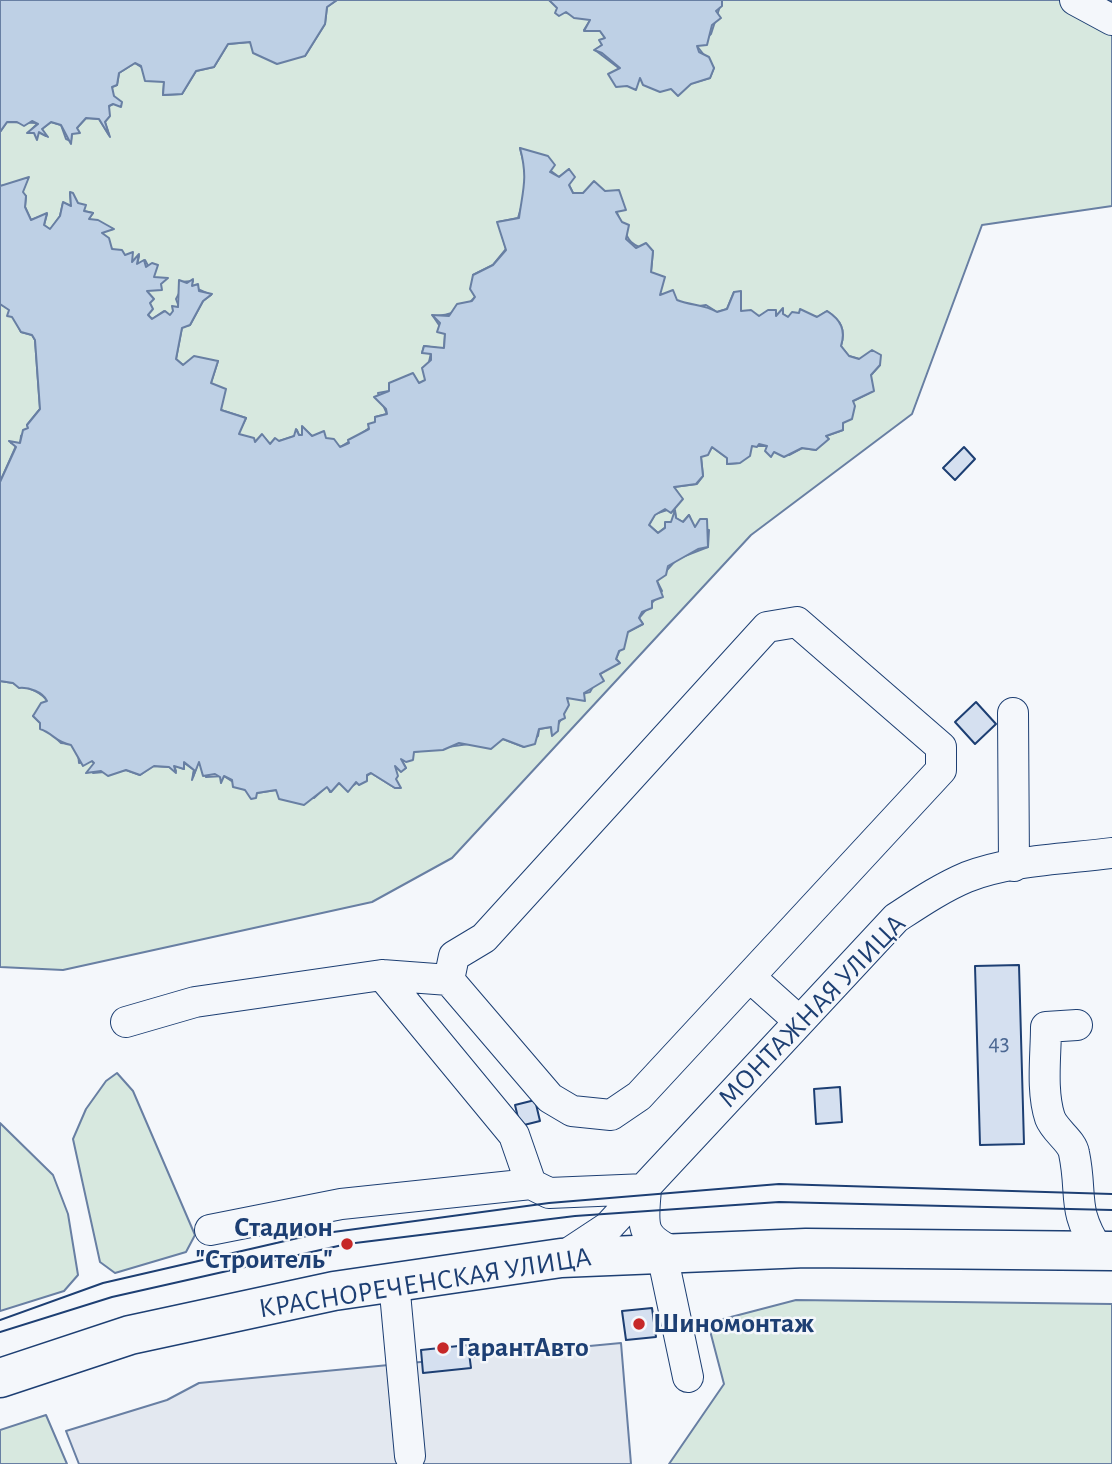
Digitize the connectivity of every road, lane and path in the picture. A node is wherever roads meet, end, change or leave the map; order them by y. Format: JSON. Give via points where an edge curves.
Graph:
{"nodes":[{"id":1,"x":1075,"y":0,"type":"edge"},
{"id":2,"x":1112,"y":20,"type":"edge"},
{"id":3,"x":1013,"y":713,"type":"dead end"},
{"id":4,"x":1112,"y":853,"type":"edge"},
{"id":5,"x":1013,"y":866,"type":"junction"},
{"id":6,"x":382,"y":975,"type":"junction"},
{"id":7,"x":751,"y":978,"type":"junction"},
{"id":8,"x":449,"y":980,"type":"junction"},
{"id":9,"x":799,"y":1021,"type":"junction"},
{"id":10,"x":126,"y":1022,"type":"dead end"},
{"id":11,"x":1077,"y":1026,"type":"dead end"},
{"id":12,"x":531,"y":1184,"type":"junction"},
{"id":13,"x":646,"y":1189,"type":"junction"},
{"id":14,"x":1077,"y":1199,"type":"junction"},
{"id":15,"x":210,"y":1230,"type":"dead end"},
{"id":16,"x":1048,"y":1250,"type":"junction"},
{"id":17,"x":1105,"y":1250,"type":"edge"},
{"id":18,"x":668,"y":1253,"type":"junction"},
{"id":19,"x":561,"y":1258,"type":"junction"},
{"id":20,"x":394,"y":1282,"type":"junction"},
{"id":21,"x":688,"y":1377,"type":"dead end"},
{"id":22,"x":0,"y":1378,"type":"edge"},
{"id":23,"x":410,"y":1456,"type":"dead end"}],
"edges":[{"from":1,"to":2,"type":"street"},
{"from":3,"to":5,"type":"street"},
{"from":4,"to":5,"type":"street","name":"МОНТАЖНАЯ УЛИЦА"},
{"from":5,"to":9,"type":"street","name":"МОНТАЖНАЯ УЛИЦА","via":[[970,876],[936,891],[896,918]]},
{"from":6,"to":8,"type":"street"},
{"from":6,"to":10,"type":"street","via":[[195,1002]]},
{"from":6,"to":12,"type":"street","via":[[514,1135]]},
{"from":7,"to":8,"type":"street","via":[[639,1096],[611,1115],[572,1111],[550,1098]]},
{"from":7,"to":8,"type":"street","via":[[941,770],[941,747],[797,622],[767,627],[484,938],[454,956]]},
{"from":7,"to":9,"type":"street"},
{"from":9,"to":13,"type":"street","name":"МОНТАЖНАЯ УЛИЦА"},
{"from":11,"to":14,"type":"street","via":[[1046,1027],[1049,1110],[1061,1136],[1074,1150]]},
{"from":12,"to":13,"type":"street","via":[[549,1192]]},
{"from":12,"to":15,"type":"street","via":[[341,1204]]},
{"from":13,"to":18,"type":"street","via":[[643,1225],[653,1243]]},
{"from":13,"to":19,"type":"street","name":"МОНТАЖНАЯ УЛИЦА","via":[[608,1227]]},
{"from":14,"to":16,"type":"street","via":[[1068,1229]]},
{"from":14,"to":17,"type":"street","via":[[1084,1229]]},
{"from":16,"to":17,"type":"main road","name":"КРАСНОРЕЧЕНСКАЯ УЛИЦА"},
{"from":16,"to":18,"type":"main road","name":"КРАСНОРЕЧЕНСКАЯ УЛИЦА","via":[[806,1248]]},
{"from":18,"to":19,"type":"main road","name":"КРАСНОРЕЧЕНСКАЯ УЛИЦА"},
{"from":18,"to":21,"type":"street"},
{"from":19,"to":20,"type":"main road","name":"КРАСНОРЕЧЕНСКАЯ УЛИЦА"},
{"from":20,"to":22,"type":"main road","name":"КРАСНОРЕЧЕНСКАЯ УЛИЦА","via":[[130,1335]]},
{"from":20,"to":23,"type":"street"}]}
